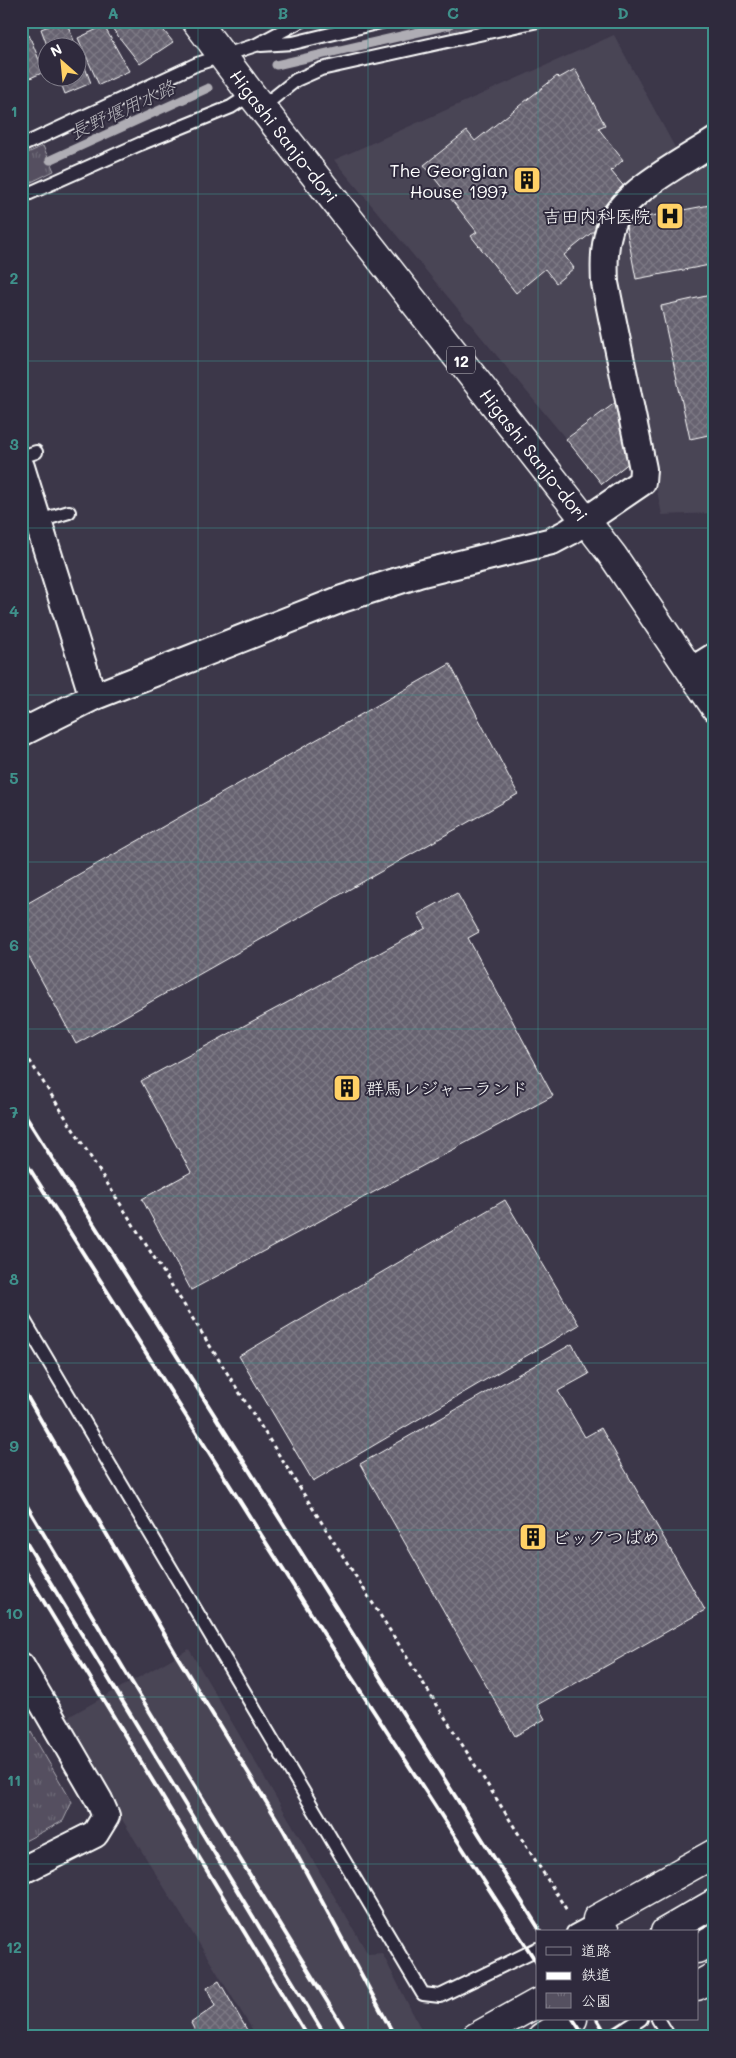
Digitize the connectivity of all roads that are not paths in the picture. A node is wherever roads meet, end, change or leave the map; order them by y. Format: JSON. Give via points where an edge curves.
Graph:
{"nodes":[{"id":1,"x":196,"y":21,"type":"edge"},
{"id":2,"x":301,"y":21,"type":"edge"},
{"id":3,"x":384,"y":21,"type":"edge"},
{"id":4,"x":538,"y":21,"type":"edge"},
{"id":5,"x":256,"y":45,"type":"junction"},
{"id":6,"x":224,"y":56,"type":"junction"},
{"id":7,"x":257,"y":100,"type":"junction"},
{"id":8,"x":715,"y":141,"type":"edge"},
{"id":9,"x":21,"y":146,"type":"edge"},
{"id":10,"x":21,"y":197,"type":"edge"},
{"id":11,"x":21,"y":457,"type":"edge"},
{"id":12,"x":28,"y":460,"type":"edge"},
{"id":13,"x":69,"y":512,"type":"dead end"},
{"id":14,"x":39,"y":521,"type":"junction"},
{"id":15,"x":586,"y":521,"type":"junction"},
{"id":16,"x":715,"y":656,"type":"edge"},
{"id":17,"x":691,"y":671,"type":"junction"},
{"id":18,"x":93,"y":696,"type":"junction"},
{"id":19,"x":715,"y":707,"type":"edge"},
{"id":20,"x":21,"y":733,"type":"edge"},
{"id":21,"x":21,"y":1315,"type":"edge"},
{"id":22,"x":21,"y":1666,"type":"edge"},
{"id":23,"x":715,"y":1853,"type":"edge"},
{"id":24,"x":21,"y":1872,"type":"edge"},
{"id":25,"x":715,"y":1903,"type":"edge"},
{"id":26,"x":591,"y":1928,"type":"edge"},
{"id":27,"x":668,"y":1930,"type":"edge"},
{"id":28,"x":715,"y":1939,"type":"edge"},
{"id":29,"x":698,"y":1948,"type":"edge"},
{"id":30,"x":536,"y":1949,"type":"edge"},
{"id":31,"x":715,"y":1976,"type":"edge"},
{"id":32,"x":698,"y":1985,"type":"edge"},
{"id":33,"x":536,"y":2004,"type":"edge"},
{"id":34,"x":571,"y":2020,"type":"edge"},
{"id":35,"x":640,"y":2020,"type":"edge"},
{"id":36,"x":659,"y":2020,"type":"edge"},
{"id":37,"x":476,"y":2037,"type":"edge"},
{"id":38,"x":542,"y":2037,"type":"edge"},
{"id":39,"x":614,"y":2037,"type":"edge"},
{"id":40,"x":669,"y":2037,"type":"edge"}],
"edges":[{"from":1,"to":6,"type":"main road","name":"Higashi Sanjo-dori","number":"12"},
{"from":2,"to":5,"type":"lane"},
{"from":3,"to":5,"type":"lane","via":[[293,42]]},
{"from":4,"to":7,"type":"lane","via":[[321,69]]},
{"from":5,"to":6,"type":"lane"},
{"from":6,"to":7,"type":"main road","name":"Higashi Sanjo-dori","number":"12"},
{"from":6,"to":9,"type":"lane","via":[[197,64]]},
{"from":7,"to":10,"type":"lane","via":[[231,107],[140,144]]},
{"from":7,"to":15,"type":"main road","name":"Higashi Sanjo-dori","number":"12"},
{"from":8,"to":15,"type":"street","via":[[647,185],[627,201],[613,221],[604,258],[605,283],[643,468],[642,482]]},
{"from":11,"to":12,"type":"lane"},
{"from":12,"to":14,"type":"street"},
{"from":13,"to":14,"type":"lane"},
{"from":14,"to":18,"type":"street"},
{"from":15,"to":17,"type":"main road","name":"Higashi Sanjo-dori","number":"12"},
{"from":15,"to":18,"type":"street","via":[[552,541],[419,574],[351,596]]},
{"from":16,"to":17,"type":"street"},
{"from":17,"to":19,"type":"main road","name":"Higashi Sanjo-dori","number":"12"},
{"from":18,"to":20,"type":"street"},
{"from":21,"to":30,"type":"lane","via":[[423,1994],[440,1996]]},
{"from":22,"to":24,"type":"street","via":[[106,1816],[95,1834]]},
{"from":23,"to":26,"type":"main road"},
{"from":25,"to":27,"type":"main road"},
{"from":28,"to":29,"type":"main road"},
{"from":31,"to":32,"type":"main road"},
{"from":33,"to":37,"type":"main road"},
{"from":34,"to":38,"type":"main road"},
{"from":35,"to":39,"type":"lane"},
{"from":36,"to":40,"type":"lane"}]}
